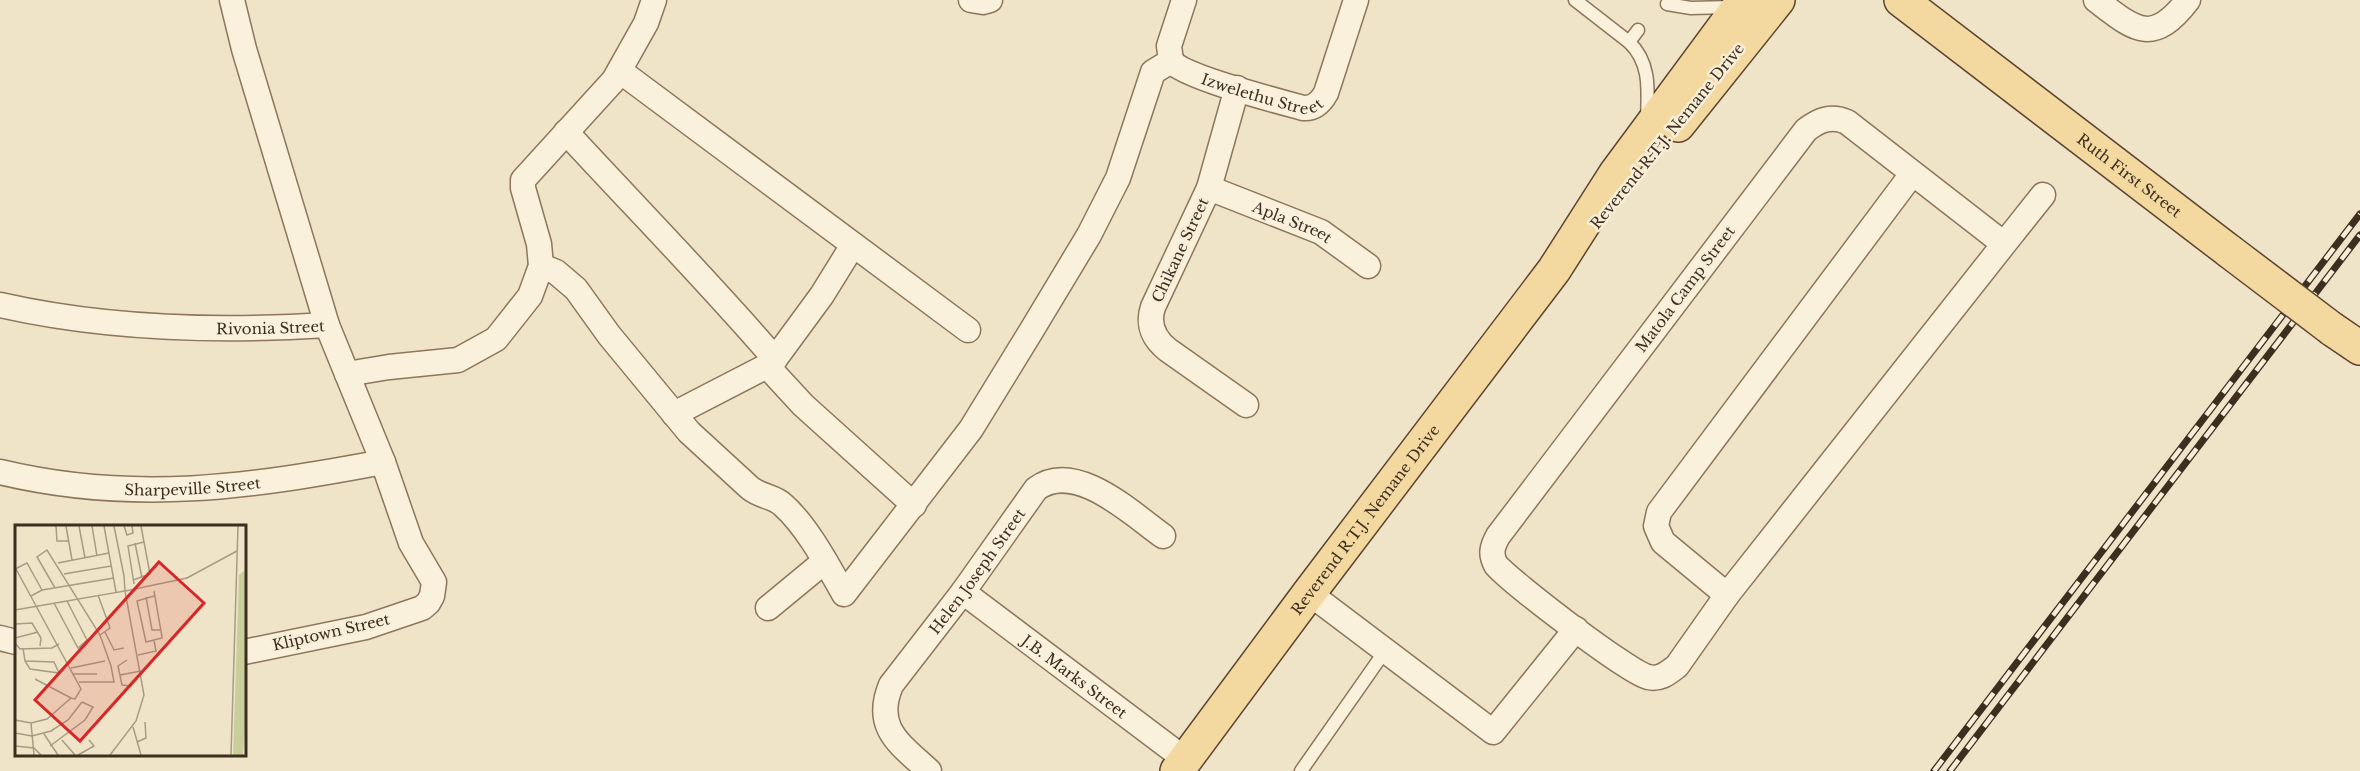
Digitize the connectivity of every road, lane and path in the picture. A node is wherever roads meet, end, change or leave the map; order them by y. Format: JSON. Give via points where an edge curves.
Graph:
{"nodes":[{"id":1,"x":232,"y":0,"type":"edge"},
{"id":2,"x":654,"y":0,"type":"edge"},
{"id":3,"x":971,"y":0,"type":"edge"},
{"id":4,"x":990,"y":0,"type":"edge"},
{"id":5,"x":1184,"y":0,"type":"edge"},
{"id":6,"x":1356,"y":0,"type":"edge"},
{"id":7,"x":1575,"y":0,"type":"edge"},
{"id":8,"x":1778,"y":0,"type":"edge"},
{"id":9,"x":1901,"y":0,"type":"edge"},
{"id":10,"x":2096,"y":0,"type":"edge"},
{"id":11,"x":2188,"y":0,"type":"edge"},
{"id":12,"x":1742,"y":3,"type":"edge"},
{"id":13,"x":1667,"y":4,"type":"dead end"},
{"id":14,"x":1638,"y":30,"type":"dead end"},
{"id":15,"x":1629,"y":42,"type":"junction"},
{"id":16,"x":1171,"y":61,"type":"junction"},
{"id":17,"x":620,"y":71,"type":"junction"},
{"id":18,"x":1237,"y":88,"type":"junction"},
{"id":19,"x":566,"y":132,"type":"junction"},
{"id":20,"x":1647,"y":132,"type":"junction"},
{"id":21,"x":1912,"y":174,"type":"junction"},
{"id":22,"x":1209,"y":188,"type":"junction"},
{"id":23,"x":2043,"y":195,"type":"dead end"},
{"id":24,"x":2004,"y":244,"type":"junction"},
{"id":25,"x":853,"y":245,"type":"junction"},
{"id":26,"x":541,"y":266,"type":"junction"},
{"id":27,"x":1368,"y":266,"type":"dead end"},
{"id":28,"x":1554,"y":270,"type":"junction"},
{"id":29,"x":0,"y":305,"type":"edge"},
{"id":30,"x":327,"y":325,"type":"junction"},
{"id":31,"x":968,"y":330,"type":"dead end"},
{"id":32,"x":2360,"y":348,"type":"edge"},
{"id":33,"x":771,"y":362,"type":"junction"},
{"id":34,"x":347,"y":374,"type":"junction"},
{"id":35,"x":1246,"y":405,"type":"dead end"},
{"id":36,"x":674,"y":414,"type":"junction"},
{"id":37,"x":383,"y":462,"type":"junction"},
{"id":38,"x":0,"y":472,"type":"edge"},
{"id":39,"x":914,"y":505,"type":"junction"},
{"id":40,"x":1163,"y":536,"type":"dead end"},
{"id":41,"x":825,"y":561,"type":"junction"},
{"id":42,"x":434,"y":582,"type":"joint"},
{"id":43,"x":963,"y":592,"type":"junction"},
{"id":44,"x":1309,"y":593,"type":"junction"},
{"id":45,"x":1727,"y":595,"type":"junction"},
{"id":46,"x":768,"y":608,"type":"dead end"},
{"id":47,"x":1576,"y":629,"type":"junction"},
{"id":48,"x":0,"y":638,"type":"edge"},
{"id":49,"x":15,"y":642,"type":"edge"},
{"id":50,"x":1385,"y":651,"type":"junction"},
{"id":51,"x":246,"y":652,"type":"edge"},
{"id":52,"x":1182,"y":766,"type":"edge"},
{"id":53,"x":929,"y":771,"type":"edge"},
{"id":54,"x":1301,"y":771,"type":"edge"}],
"edges":[{"from":1,"to":30,"type":"street"},
{"from":2,"to":17,"type":"street"},
{"from":3,"to":4,"type":"street"},
{"from":5,"to":16,"type":"street","via":[[1169,46]]},
{"from":6,"to":18,"type":"street","name":"Izwelethu Street","via":[[1326,93],[1316,105],[1303,108]]},
{"from":7,"to":15,"type":"lane"},
{"from":8,"to":28,"type":"main road","name":"Reverend R.T.J. Nemane Drive","via":[[1634,181]]},
{"from":9,"to":32,"type":"main road","name":"Ruth First Street","bridge":true},
{"from":10,"to":11,"type":"street","via":[[2140,29],[2162,26]]},
{"from":12,"to":13,"type":"lane","via":[[1710,9]]},
{"from":12,"to":20,"type":"main road","name":"Reverend R.T.J. Nemane Drive"},
{"from":14,"to":15,"type":"lane"},
{"from":15,"to":20,"type":"lane","via":[[1641,55],[1647,72]]},
{"from":16,"to":18,"type":"street","name":"Izwelethu Street","via":[[1183,70]]},
{"from":16,"to":39,"type":"street","via":[[1153,72],[1118,178],[1089,235],[971,429]]},
{"from":17,"to":19,"type":"street"},
{"from":17,"to":25,"type":"street"},
{"from":18,"to":22,"type":"street","name":"Chikane Street"},
{"from":19,"to":26,"type":"street","via":[[523,180]]},
{"from":19,"to":33,"type":"street","via":[[720,294]]},
{"from":20,"to":28,"type":"main road","name":"Reverend R.T.J. Nemane Drive"},
{"from":21,"to":24,"type":"street","name":"Matola Camp Street"},
{"from":21,"to":45,"type":"street","via":[[1659,512],[1656,526],[1663,542]]},
{"from":21,"to":47,"type":"street","name":"Matola Camp Street","via":[[1843,120],[1825,119],[1806,130],[1498,536],[1492,549],[1496,565]]},
{"from":22,"to":27,"type":"street","name":"Apla Street","via":[[1321,232]]},
{"from":22,"to":35,"type":"street","name":"Chikane Street","via":[[1153,307],[1151,328],[1168,350]]},
{"from":23,"to":24,"type":"street","name":"Matola Camp Street"},
{"from":24,"to":45,"type":"street","name":"Matola Camp Street"},
{"from":25,"to":31,"type":"street"},
{"from":25,"to":33,"type":"street","via":[[822,295]]},
{"from":26,"to":34,"type":"street","via":[[530,296],[496,339],[475,352],[458,360]]},
{"from":26,"to":36,"type":"street","via":[[556,272],[576,289]]},
{"from":28,"to":44,"type":"main road","name":"Reverend R.T.J. Nemane Drive"},
{"from":29,"to":30,"type":"street","name":"Rivonia Street","via":[[49,316],[145,325]]},
{"from":30,"to":34,"type":"street","name":"Rivonia Street"},
{"from":33,"to":36,"type":"street"},
{"from":33,"to":39,"type":"street","via":[[803,405]]},
{"from":34,"to":37,"type":"street","name":"Rivonia Street"},
{"from":36,"to":41,"type":"street","via":[[750,488],[782,504]]},
{"from":37,"to":38,"type":"street","name":"Sharpeville Street","via":[[230,487],[157,491],[94,488]]},
{"from":37,"to":42,"type":"street","name":"Rivonia Street","via":[[411,543]]},
{"from":39,"to":41,"type":"street","via":[[844,594]]},
{"from":40,"to":43,"type":"street","name":"Helen Joseph Street","via":[[1098,490],[1070,480],[1046,482],[1030,497]]},
{"from":41,"to":46,"type":"street"},
{"from":42,"to":51,"type":"street","name":"Kliptown Street","via":[[428,603],[408,614],[366,627]]},
{"from":43,"to":52,"type":"street","name":"J.B. Marks Street"},
{"from":43,"to":53,"type":"street","name":"Helen Joseph Street","via":[[891,685],[885,699],[888,728]]},
{"from":44,"to":50,"type":"street"},
{"from":44,"to":52,"type":"main road","name":"Reverend R.T.J. Nemane Drive"},
{"from":45,"to":47,"type":"street","name":"Matola Camp Street","via":[[1677,666],[1661,677],[1636,672]]},
{"from":47,"to":50,"type":"street","via":[[1493,732]]},
{"from":48,"to":49,"type":"street"},
{"from":50,"to":54,"type":"lane"}]}
